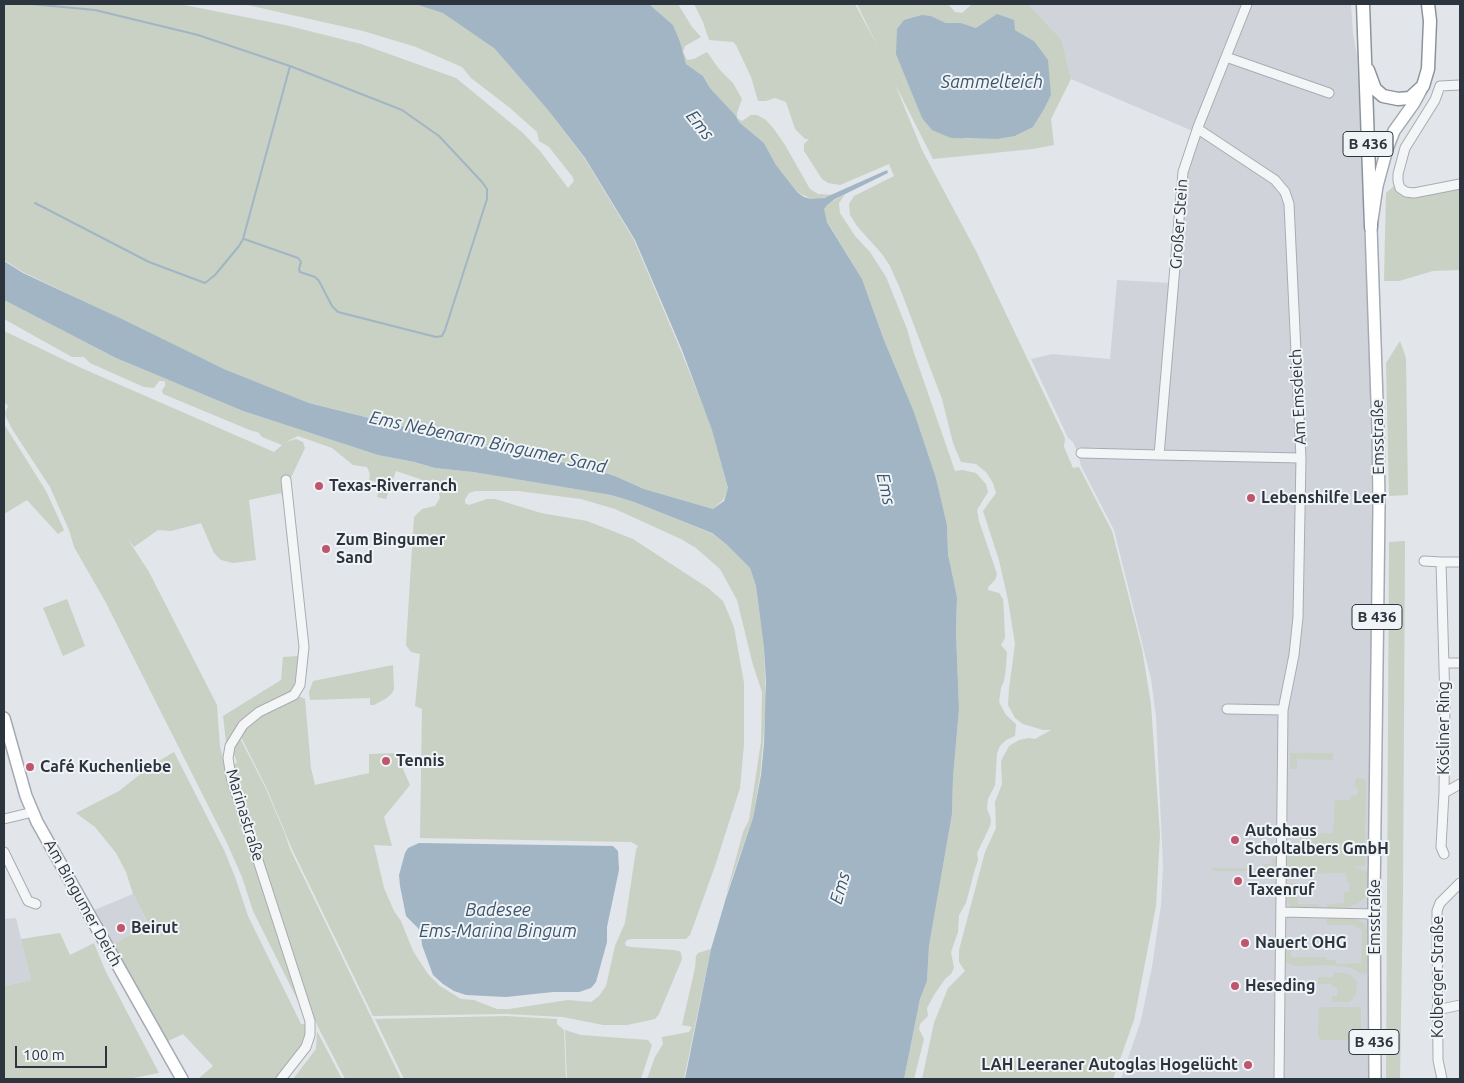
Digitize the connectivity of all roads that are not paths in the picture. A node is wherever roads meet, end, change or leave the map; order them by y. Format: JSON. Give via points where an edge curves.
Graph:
{"nodes":[{"id":1,"x":1247,"y":4,"type":"edge"},
{"id":2,"x":1363,"y":4,"type":"edge"},
{"id":3,"x":1428,"y":4,"type":"edge"},
{"id":4,"x":1226,"y":57,"type":"junction"},
{"id":5,"x":1364,"y":60,"type":"junction"},
{"id":6,"x":1460,"y":85,"type":"edge"},
{"id":7,"x":1423,"y":86,"type":"junction"},
{"id":8,"x":1329,"y":93,"type":"dead end"},
{"id":9,"x":1198,"y":129,"type":"junction"},
{"id":10,"x":1460,"y":184,"type":"edge"},
{"id":11,"x":1371,"y":227,"type":"junction"},
{"id":12,"x":1081,"y":453,"type":"dead end"},
{"id":13,"x":1159,"y":455,"type":"junction"},
{"id":14,"x":1301,"y":458,"type":"junction"},
{"id":15,"x":286,"y":480,"type":"dead end"},
{"id":16,"x":1424,"y":562,"type":"dead end"},
{"id":17,"x":1441,"y":562,"type":"junction"},
{"id":18,"x":1460,"y":562,"type":"edge"},
{"id":19,"x":1445,"y":663,"type":"junction"},
{"id":20,"x":1460,"y":663,"type":"edge"},
{"id":21,"x":1227,"y":709,"type":"dead end"},
{"id":22,"x":1283,"y":710,"type":"junction"},
{"id":23,"x":4,"y":718,"type":"edge"},
{"id":24,"x":1460,"y":784,"type":"edge"},
{"id":25,"x":1444,"y":793,"type":"junction"},
{"id":26,"x":33,"y":812,"type":"junction"},
{"id":27,"x":4,"y":819,"type":"edge"},
{"id":28,"x":4,"y":852,"type":"edge"},
{"id":29,"x":1444,"y":854,"type":"dead end"},
{"id":30,"x":1460,"y":883,"type":"edge"},
{"id":31,"x":36,"y":904,"type":"dead end"},
{"id":32,"x":1281,"y":912,"type":"junction"},
{"id":33,"x":1374,"y":914,"type":"junction"},
{"id":34,"x":1460,"y":1005,"type":"edge"},
{"id":35,"x":1438,"y":1010,"type":"junction"},
{"id":36,"x":182,"y":1079,"type":"edge"},
{"id":37,"x":280,"y":1079,"type":"edge"},
{"id":38,"x":1279,"y":1079,"type":"edge"},
{"id":39,"x":1375,"y":1079,"type":"edge"},
{"id":40,"x":1442,"y":1079,"type":"edge"}],
"edges":[{"from":1,"to":4,"type":"street","name":"Großer Stein"},
{"from":2,"to":5,"type":"highway","name":"Emsstraße","number":"B 436"},
{"from":3,"to":7,"type":"highway","via":[[1430,46]]},
{"from":4,"to":8,"type":"street"},
{"from":4,"to":9,"type":"street","name":"Großer Stein"},
{"from":5,"to":7,"type":"highway","via":[[1375,89],[1383,96],[1410,98]]},
{"from":5,"to":11,"type":"highway","name":"Emsstraße","number":"B 436"},
{"from":6,"to":10,"type":"street","via":[[1440,86],[1435,100],[1405,148],[1398,174],[1400,188],[1406,192]]},
{"from":7,"to":11,"type":"main road","via":[[1394,131],[1387,149]]},
{"from":9,"to":13,"type":"street","name":"Großer Stein","via":[[1181,186]]},
{"from":9,"to":14,"type":"street","name":"Am Emsdeich","via":[[1276,180],[1289,204]]},
{"from":11,"to":33,"type":"main road","name":"Emsstraße","number":"B 436","via":[[1379,497]]},
{"from":12,"to":13,"type":"street"},
{"from":13,"to":14,"type":"street"},
{"from":14,"to":22,"type":"street","name":"Am Emsdeich","via":[[1298,617]]},
{"from":15,"to":37,"type":"street","name":"Marinastraße","via":[[304,647],[300,685],[294,695],[259,712],[244,725],[230,746],[228,758],[231,777],[310,1021],[306,1047]]},
{"from":16,"to":17,"type":"street"},
{"from":17,"to":18,"type":"street"},
{"from":17,"to":19,"type":"street","name":"Kösliner Ring"},
{"from":19,"to":20,"type":"street","name":"Kösliner Ring"},
{"from":19,"to":25,"type":"street","name":"Kösliner Ring"},
{"from":21,"to":22,"type":"street"},
{"from":22,"to":32,"type":"street","name":"Am Emsdeich"},
{"from":23,"to":26,"type":"main road","name":"Am Bingumer Deich"},
{"from":24,"to":25,"type":"street","name":"Kösliner Ring"},
{"from":25,"to":29,"type":"street","name":"Kösliner Ring","via":[[1441,847]]},
{"from":26,"to":27,"type":"street"},
{"from":26,"to":36,"type":"main road","name":"Am Bingumer Deich"},
{"from":28,"to":31,"type":"street","via":[[28,901]]},
{"from":30,"to":35,"type":"street","name":"Kolberger Straße","via":[[1440,903],[1437,911]]},
{"from":32,"to":33,"type":"street"},
{"from":32,"to":38,"type":"street","name":"Am Emsdeich"},
{"from":33,"to":39,"type":"main road","name":"Emsstraße","number":"B 436"},
{"from":34,"to":35,"type":"street"},
{"from":35,"to":40,"type":"street","name":"Kolberger Straße","via":[[1438,1060]]}]}
